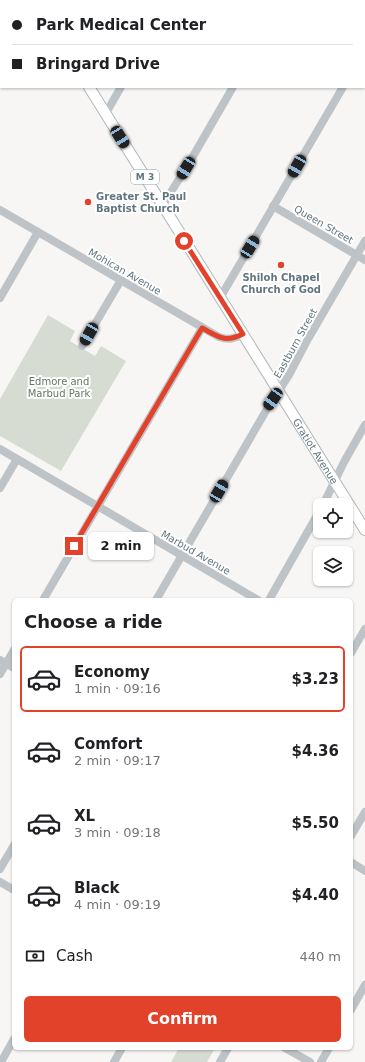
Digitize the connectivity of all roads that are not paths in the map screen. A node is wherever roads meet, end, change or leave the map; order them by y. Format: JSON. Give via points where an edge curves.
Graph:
{"nodes":[{"id":1,"x":90,"y":88,"type":"edge"},
{"id":2,"x":120,"y":88,"type":"edge"},
{"id":3,"x":232,"y":88,"type":"edge"},
{"id":4,"x":342,"y":88,"type":"edge"},
{"id":5,"x":106,"y":113,"type":"junction"},
{"id":6,"x":163,"y":205,"type":"junction"},
{"id":7,"x":274,"y":206,"type":"junction"},
{"id":8,"x":0,"y":210,"type":"edge"},
{"id":9,"x":38,"y":232,"type":"junction"},
{"id":10,"x":365,"y":240,"type":"edge"},
{"id":11,"x":357,"y":255,"type":"junction"},
{"id":12,"x":365,"y":260,"type":"edge"},
{"id":13,"x":121,"y":280,"type":"junction"},
{"id":14,"x":0,"y":298,"type":"edge"},
{"id":15,"x":220,"y":298,"type":"junction"},
{"id":16,"x":202,"y":328,"type":"junction"},
{"id":17,"x":243,"y":334,"type":"junction"},
{"id":18,"x":82,"y":346,"type":"dead end"},
{"id":19,"x":278,"y":392,"type":"junction"},
{"id":20,"x":365,"y":425,"type":"edge"},
{"id":21,"x":0,"y":449,"type":"edge"},
{"id":22,"x":17,"y":459,"type":"junction"},
{"id":23,"x":335,"y":482,"type":"junction"},
{"id":24,"x":0,"y":488,"type":"edge"},
{"id":25,"x":327,"y":498,"type":"edge"},
{"id":26,"x":98,"y":506,"type":"junction"},
{"id":27,"x":313,"y":522,"type":"edge"},
{"id":28,"x":365,"y":530,"type":"edge"},
{"id":29,"x":182,"y":555,"type":"junction"},
{"id":30,"x":44,"y":598,"type":"edge"},
{"id":31,"x":157,"y":598,"type":"edge"},
{"id":32,"x":255,"y":598,"type":"edge"},
{"id":33,"x":270,"y":598,"type":"edge"},
{"id":34,"x":365,"y":629,"type":"edge"},
{"id":35,"x":353,"y":650,"type":"edge"},
{"id":36,"x":12,"y":652,"type":"edge"},
{"id":37,"x":3,"y":662,"type":"edge"},
{"id":38,"x":12,"y":667,"type":"edge"},
{"id":39,"x":0,"y":674,"type":"edge"},
{"id":40,"x":365,"y":812,"type":"edge"},
{"id":41,"x":353,"y":833,"type":"edge"},
{"id":42,"x":12,"y":848,"type":"edge"},
{"id":43,"x":353,"y":863,"type":"edge"},
{"id":44,"x":0,"y":869,"type":"edge"},
{"id":45,"x":365,"y":871,"type":"edge"},
{"id":46,"x":0,"y":882,"type":"edge"},
{"id":47,"x":12,"y":889,"type":"edge"},
{"id":48,"x":365,"y":985,"type":"edge"},
{"id":49,"x":353,"y":1006,"type":"edge"},
{"id":50,"x":12,"y":1043,"type":"edge"},
{"id":51,"x":121,"y":1050,"type":"edge"},
{"id":52,"x":227,"y":1050,"type":"edge"},
{"id":53,"x":289,"y":1050,"type":"edge"},
{"id":54,"x":328,"y":1050,"type":"edge"},
{"id":55,"x":1,"y":1062,"type":"edge"},
{"id":56,"x":114,"y":1062,"type":"edge"},
{"id":57,"x":220,"y":1062,"type":"edge"},
{"id":58,"x":310,"y":1062,"type":"edge"},
{"id":59,"x":321,"y":1062,"type":"edge"}],
"edges":[{"from":1,"to":5,"type":"main road","name":"Gratiot Avenue","number":"M 3"},
{"from":2,"to":5,"type":"street"},
{"from":3,"to":6,"type":"street"},
{"from":4,"to":7,"type":"street"},
{"from":5,"to":6,"type":"main road","name":"Gratiot Avenue","number":"M 3"},
{"from":6,"to":15,"type":"main road","name":"Gratiot Avenue","number":"M 3"},
{"from":7,"to":11,"type":"street","name":"Queen Street"},
{"from":7,"to":15,"type":"street"},
{"from":8,"to":9,"type":"street","name":"Mohican Avenue"},
{"from":9,"to":13,"type":"street","name":"Mohican Avenue"},
{"from":9,"to":14,"type":"street"},
{"from":10,"to":11,"type":"street","name":"Eastburn Street"},
{"from":11,"to":12,"type":"street","name":"Queen Street"},
{"from":11,"to":19,"type":"street","name":"Eastburn Street"},
{"from":13,"to":16,"type":"street","name":"Mohican Avenue"},
{"from":13,"to":18,"type":"street"},
{"from":15,"to":17,"type":"main road","name":"Gratiot Avenue","number":"M 3"},
{"from":16,"to":17,"type":"street","name":"Mohican Avenue","via":[[227,339],[234,339]]},
{"from":16,"to":26,"type":"street"},
{"from":17,"to":19,"type":"main road","name":"Gratiot Avenue","number":"M 3"},
{"from":19,"to":23,"type":"main road","name":"Gratiot Avenue","number":"M 3"},
{"from":19,"to":29,"type":"street","name":"Eastburn Street"},
{"from":20,"to":23,"type":"street"},
{"from":21,"to":22,"type":"street","name":"Marbud Avenue"},
{"from":22,"to":24,"type":"street"},
{"from":22,"to":26,"type":"street","name":"Marbud Avenue"},
{"from":23,"to":25,"type":"street"},
{"from":23,"to":28,"type":"main road","name":"Gratiot Avenue","number":"M 3"},
{"from":26,"to":29,"type":"street","name":"Marbud Avenue"},
{"from":26,"to":30,"type":"street"},
{"from":27,"to":33,"type":"street"},
{"from":29,"to":31,"type":"street","name":"Eastburn Street"},
{"from":29,"to":32,"type":"street","name":"Marbud Avenue"},
{"from":34,"to":35,"type":"street"},
{"from":36,"to":37,"type":"street"},
{"from":37,"to":38,"type":"street"},
{"from":37,"to":39,"type":"street"},
{"from":40,"to":41,"type":"street"},
{"from":42,"to":44,"type":"street"},
{"from":43,"to":45,"type":"street"},
{"from":46,"to":47,"type":"street"},
{"from":48,"to":49,"type":"street"},
{"from":50,"to":55,"type":"street"},
{"from":51,"to":56,"type":"street"},
{"from":52,"to":57,"type":"street"},
{"from":53,"to":58,"type":"street"},
{"from":54,"to":59,"type":"street"}]}
